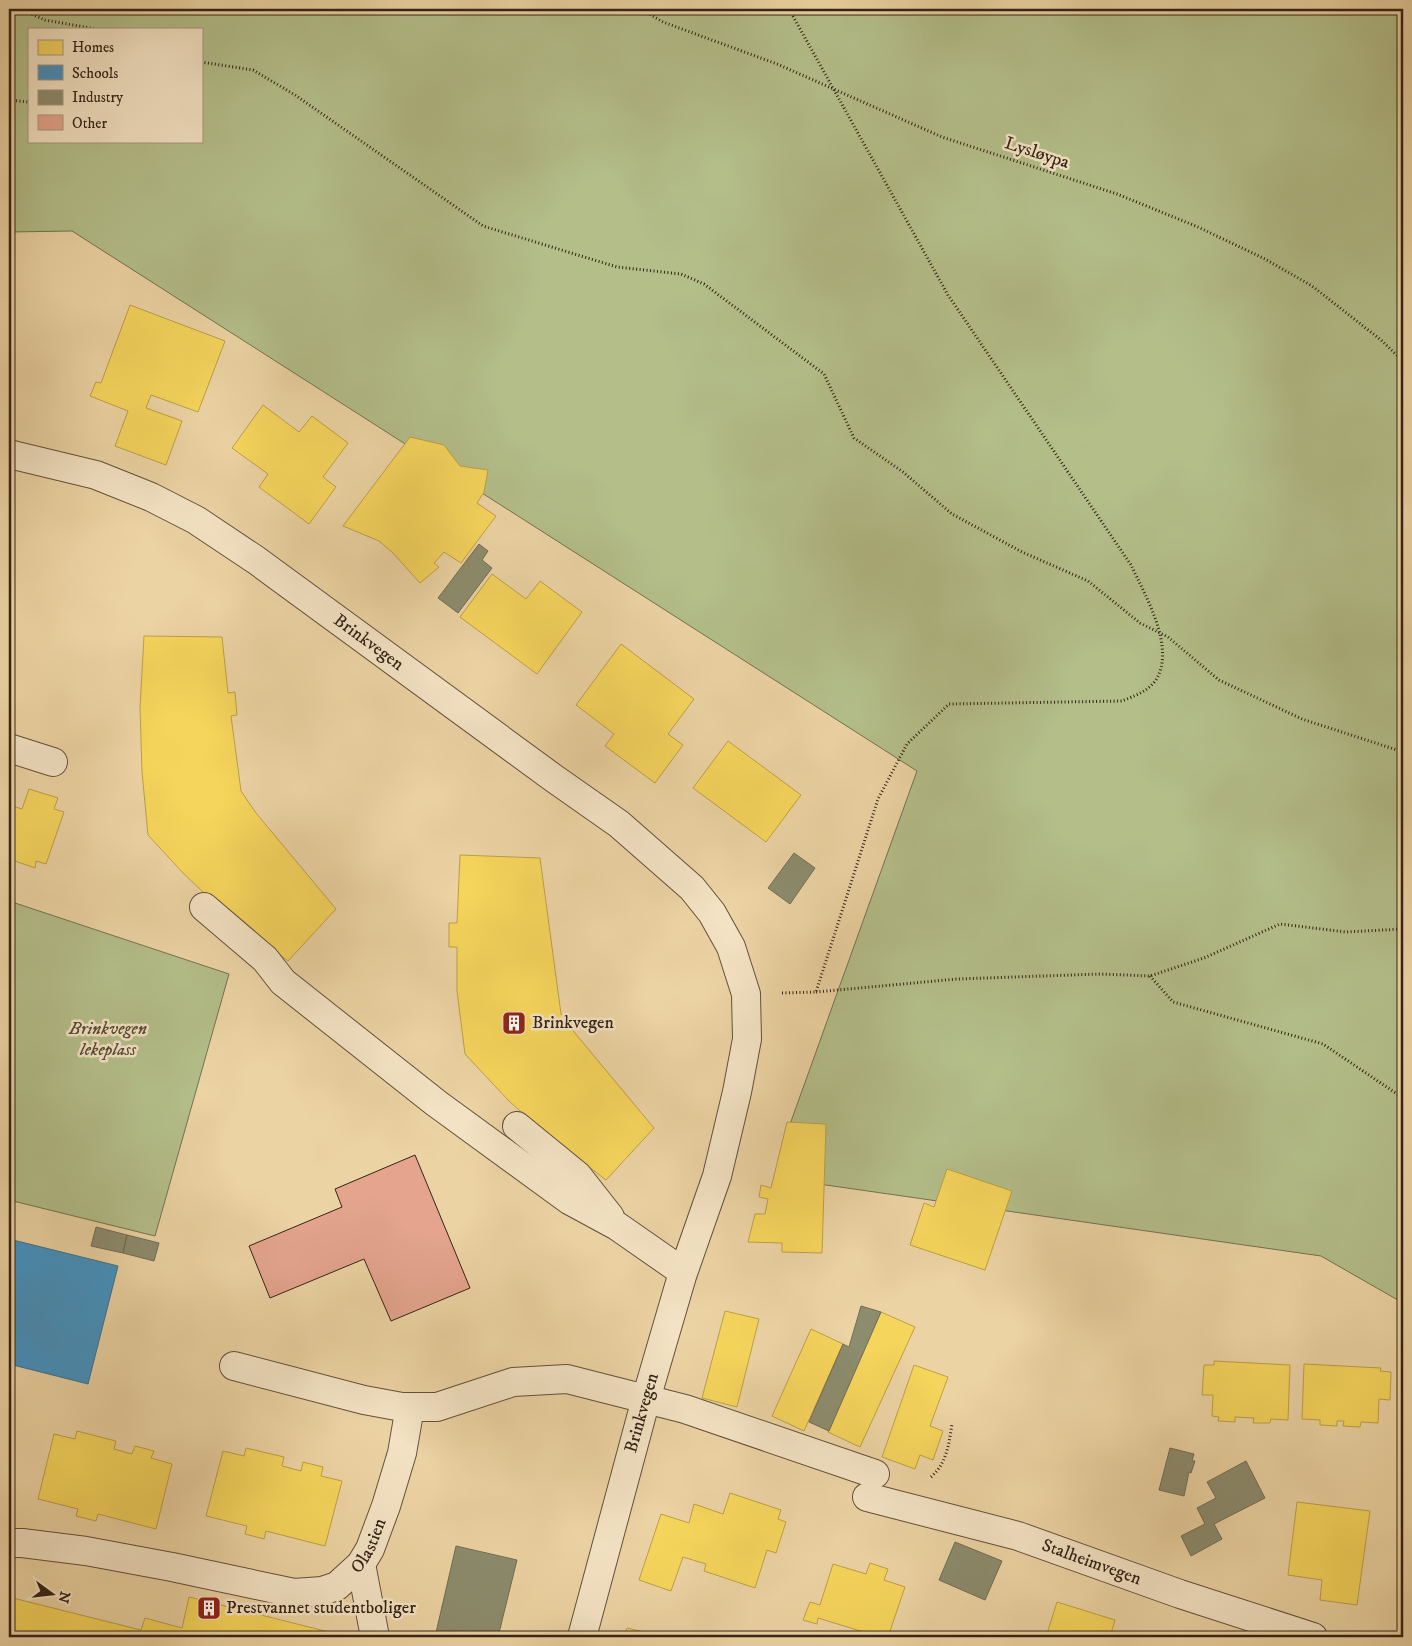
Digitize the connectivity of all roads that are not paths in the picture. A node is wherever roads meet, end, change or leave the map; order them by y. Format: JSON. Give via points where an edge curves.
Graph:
{"nodes":[{"id":1,"x":9,"y":454,"type":"edge"},
{"id":2,"x":9,"y":748,"type":"edge"},
{"id":3,"x":53,"y":762,"type":"dead end"},
{"id":4,"x":204,"y":907,"type":"dead end"},
{"id":5,"x":517,"y":1126,"type":"dead end"},
{"id":6,"x":617,"y":1226,"type":"junction"},
{"id":7,"x":684,"y":1272,"type":"junction"},
{"id":8,"x":234,"y":1366,"type":"dead end"},
{"id":9,"x":646,"y":1398,"type":"junction"},
{"id":10,"x":410,"y":1407,"type":"junction"},
{"id":11,"x":9,"y":1543,"type":"edge"},
{"id":12,"x":361,"y":1564,"type":"junction"},
{"id":13,"x":375,"y":1637,"type":"edge"},
{"id":14,"x":582,"y":1637,"type":"edge"},
{"id":15,"x":1313,"y":1637,"type":"edge"}],
"edges":[{"from":1,"to":7,"type":"street","name":"Brinkvegen","via":[[96,475],[151,497],[196,520],[256,560],[619,824],[692,888],[712,913],[731,947],[746,994],[747,1039],[738,1092],[717,1176]]},
{"from":2,"to":3,"type":"street"},
{"from":4,"to":6,"type":"street","via":[[265,959],[283,982],[429,1097],[569,1200]]},
{"from":5,"to":6,"type":"street","via":[[577,1176]]},
{"from":6,"to":7,"type":"street"},
{"from":7,"to":9,"type":"street","name":"Brinkvegen"},
{"from":8,"to":10,"type":"street","via":[[364,1400]]},
{"from":9,"to":10,"type":"street","via":[[567,1379],[513,1382],[437,1407]]},
{"from":9,"to":14,"type":"street","name":"Brinkvegen"},
{"from":9,"to":15,"type":"street","name":"Stalheimvegen","via":[[684,1408],[871,1486]]},
{"from":10,"to":12,"type":"street","name":"Olastien","via":[[402,1453],[386,1506]]},
{"from":11,"to":12,"type":"street","name":"Olastien","via":[[86,1551],[294,1593],[322,1592],[337,1586]]},
{"from":12,"to":13,"type":"street"}]}
